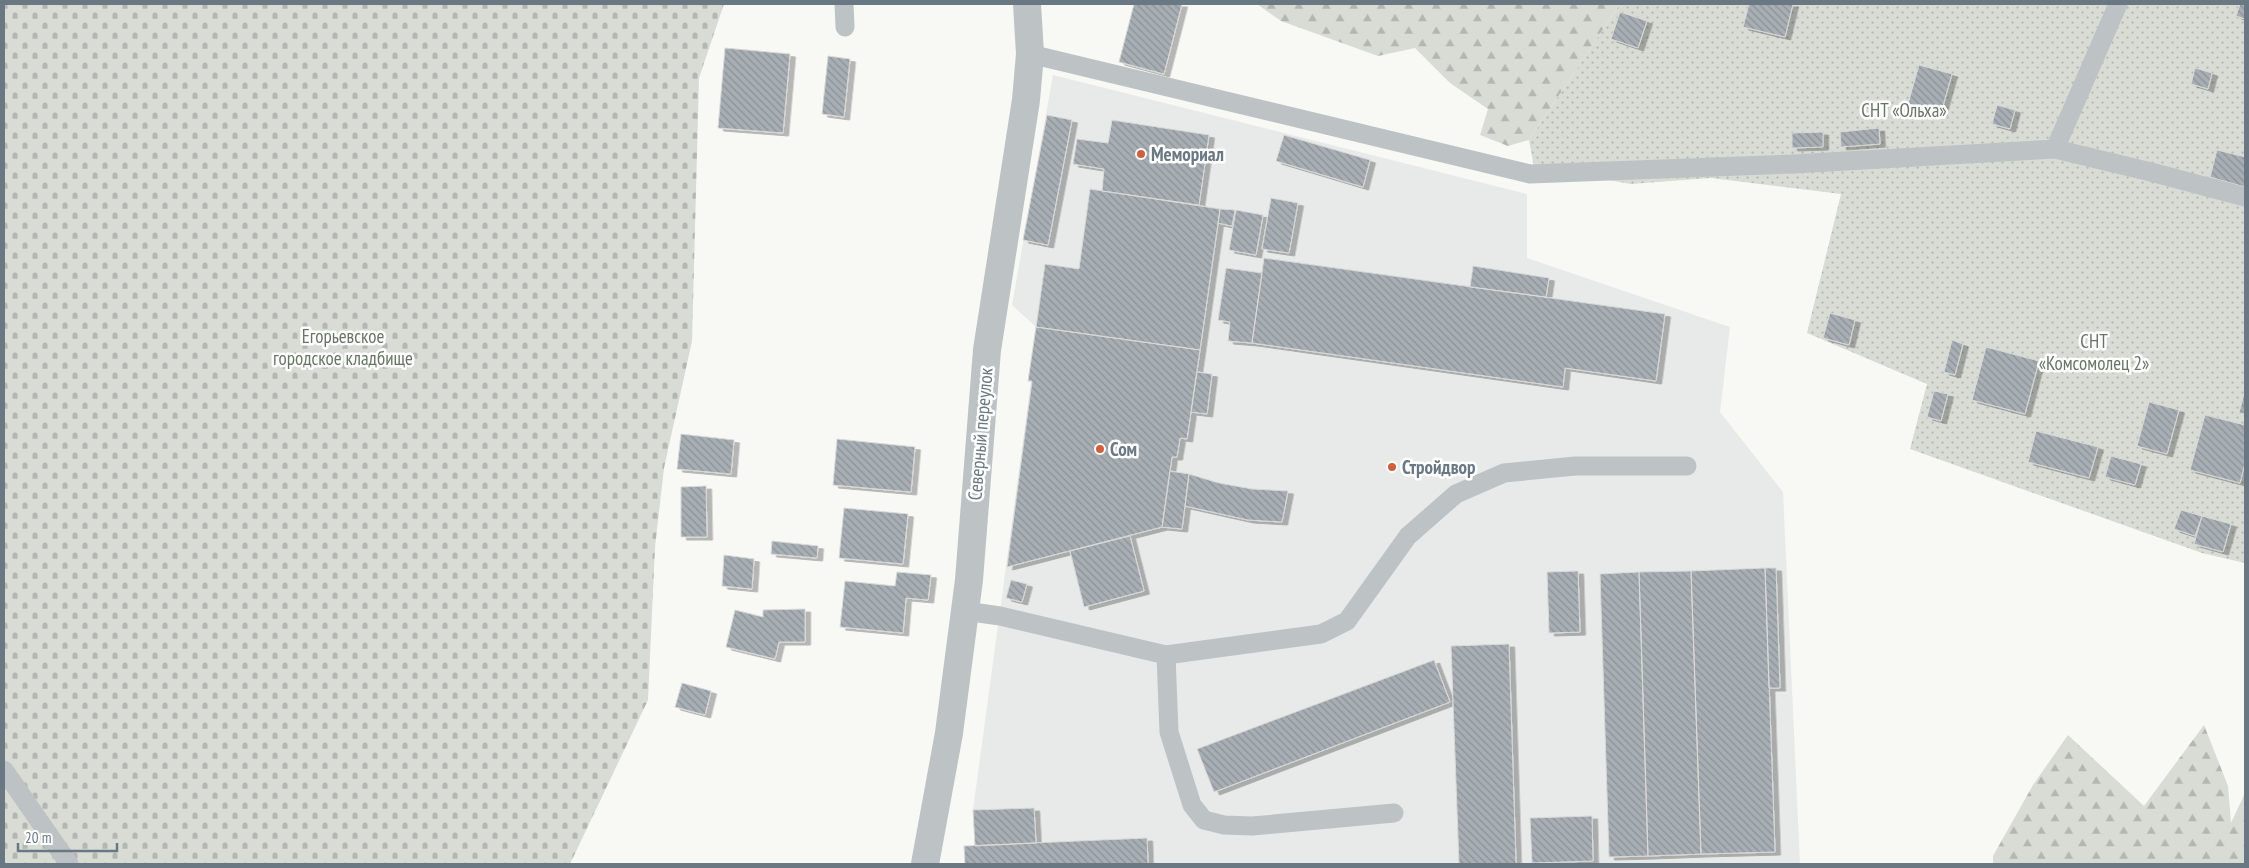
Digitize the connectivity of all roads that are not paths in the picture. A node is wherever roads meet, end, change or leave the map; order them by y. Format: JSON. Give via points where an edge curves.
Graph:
{"nodes":[{"id":1,"x":844,"y":4,"type":"edge"},
{"id":2,"x":1026,"y":4,"type":"edge"},
{"id":3,"x":2118,"y":4,"type":"edge"},
{"id":4,"x":845,"y":27,"type":"dead end"},
{"id":5,"x":1030,"y":54,"type":"junction"},
{"id":6,"x":2055,"y":149,"type":"junction"},
{"id":7,"x":2245,"y":197,"type":"edge"},
{"id":8,"x":1687,"y":466,"type":"dead end"},
{"id":9,"x":965,"y":611,"type":"junction"},
{"id":10,"x":1166,"y":655,"type":"junction"},
{"id":11,"x":4,"y":770,"type":"edge"},
{"id":12,"x":1394,"y":813,"type":"dead end"},
{"id":13,"x":70,"y":864,"type":"edge"},
{"id":14,"x":925,"y":864,"type":"edge"}],
"edges":[{"from":1,"to":4,"type":"lane"},
{"from":2,"to":5,"type":"street","name":"Северный переулок"},
{"from":3,"to":6,"type":"lane"},
{"from":5,"to":6,"type":"lane","via":[[1530,174],[1794,164]]},
{"from":5,"to":9,"type":"street","name":"Северный переулок","via":[[1026,100],[987,350]]},
{"from":6,"to":7,"type":"lane"},
{"from":8,"to":10,"type":"lane","via":[[1575,466],[1504,474],[1456,494],[1408,536],[1347,621],[1321,634]]},
{"from":9,"to":10,"type":"lane","via":[[1000,616]]},
{"from":9,"to":14,"type":"street","name":"Северный переулок","via":[[949,734]]},
{"from":10,"to":12,"type":"lane","via":[[1168,732],[1192,805],[1204,820],[1224,826],[1252,826]]},
{"from":11,"to":13,"type":"lane"}]}
